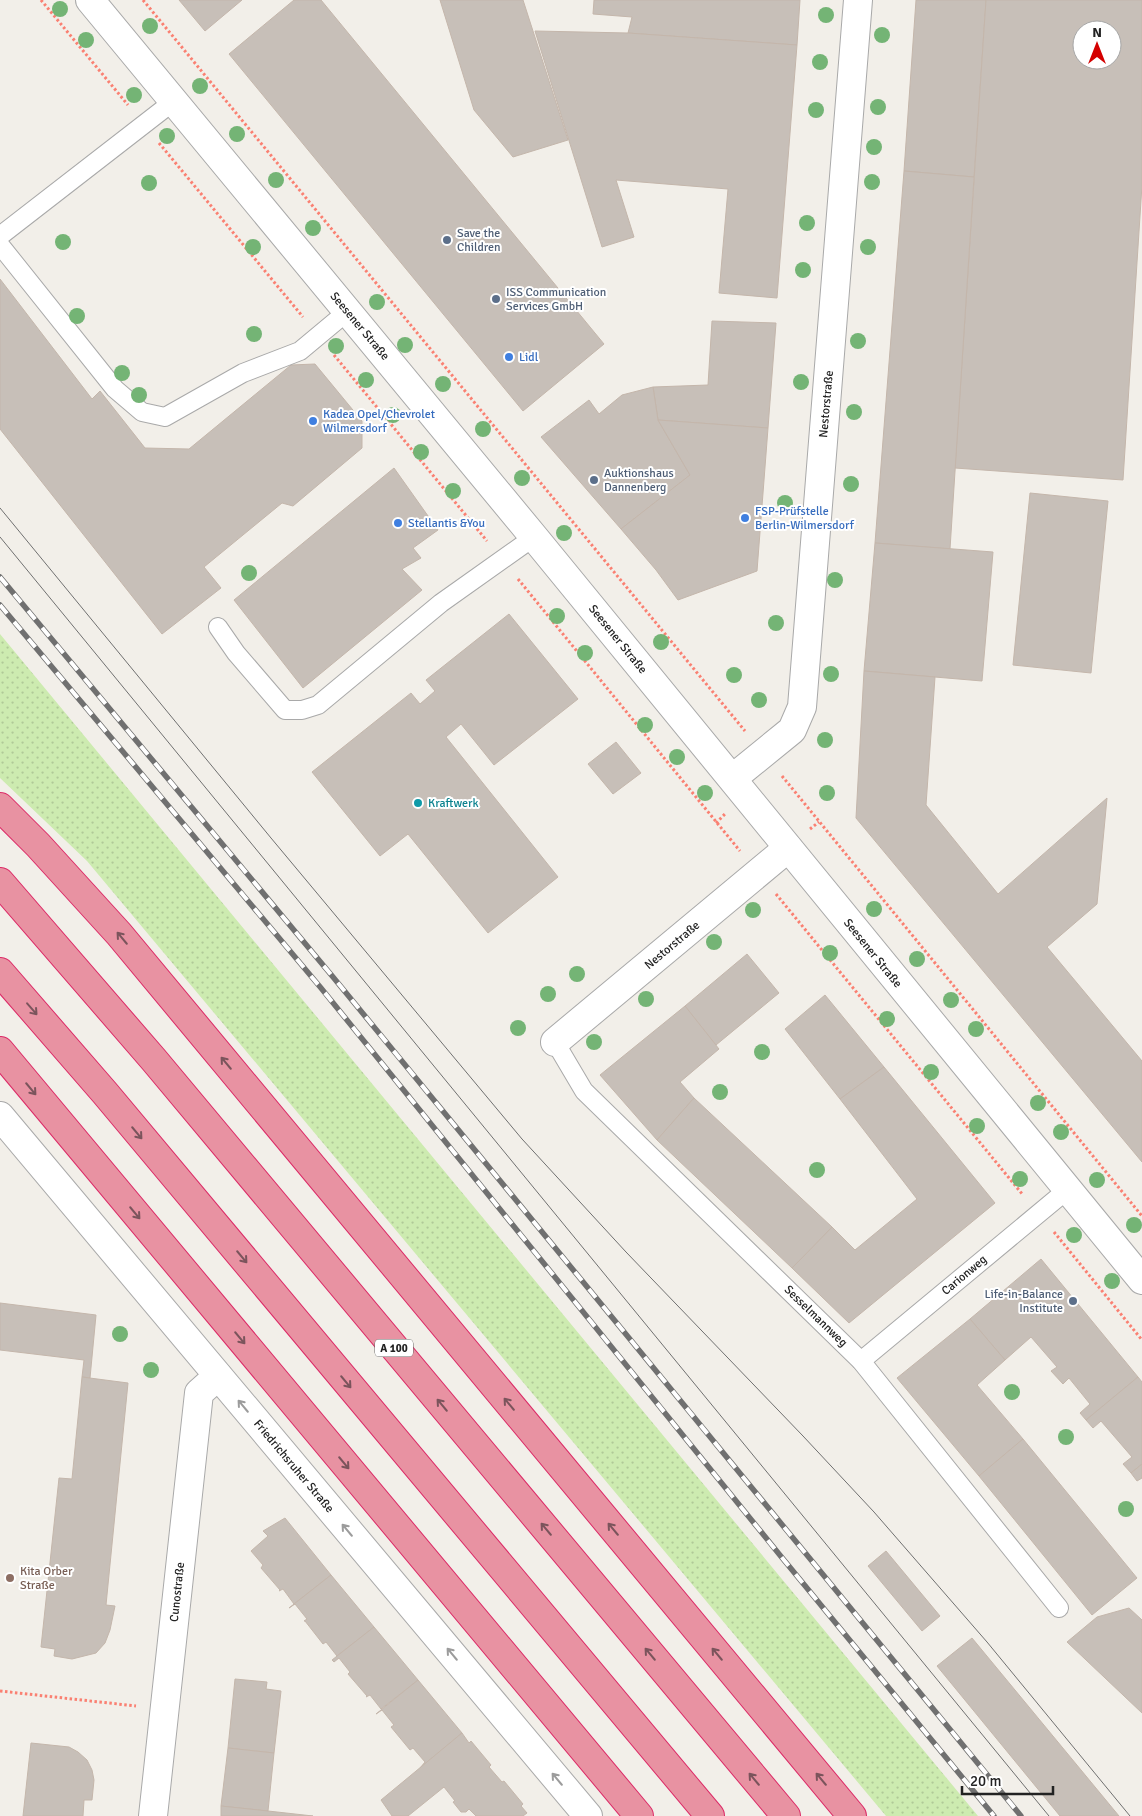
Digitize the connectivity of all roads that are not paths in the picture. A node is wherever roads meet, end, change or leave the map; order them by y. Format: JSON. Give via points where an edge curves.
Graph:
{"nodes":[{"id":1,"x":90,"y":0,"type":"edge"},
{"id":2,"x":858,"y":0,"type":"edge"},
{"id":3,"x":174,"y":101,"type":"junction"},
{"id":4,"x":0,"y":236,"type":"edge"},
{"id":5,"x":0,"y":244,"type":"edge"},
{"id":6,"x":348,"y":312,"type":"junction"},
{"id":7,"x":534,"y":537,"type":"junction"},
{"id":8,"x":218,"y":627,"type":"dead end"},
{"id":9,"x":732,"y":778,"type":"junction"},
{"id":10,"x":0,"y":807,"type":"edge"},
{"id":11,"x":788,"y":848,"type":"junction"},
{"id":12,"x":0,"y":882,"type":"edge"},
{"id":13,"x":0,"y":972,"type":"edge"},
{"id":14,"x":555,"y":1042,"type":"joint"},
{"id":15,"x":0,"y":1051,"type":"edge"},
{"id":16,"x":0,"y":1116,"type":"edge"},
{"id":17,"x":1067,"y":1190,"type":"junction"},
{"id":18,"x":1142,"y":1280,"type":"edge"},
{"id":19,"x":861,"y":1361,"type":"junction"},
{"id":20,"x":218,"y":1376,"type":"junction"},
{"id":21,"x":1059,"y":1608,"type":"dead end"},
{"id":22,"x":152,"y":1816,"type":"edge"},
{"id":23,"x":588,"y":1816,"type":"edge"},
{"id":24,"x":638,"y":1816,"type":"edge"},
{"id":25,"x":710,"y":1816,"type":"edge"},
{"id":26,"x":786,"y":1816,"type":"edge"},
{"id":27,"x":852,"y":1816,"type":"edge"}],
"edges":[{"from":1,"to":3,"type":"street","name":"Seesener Straße"},
{"from":2,"to":9,"type":"street","name":"Nestorstraße","via":[[802,707],[792,730]]},
{"from":3,"to":4,"type":"lane"},
{"from":3,"to":6,"type":"street","name":"Seesener Straße"},
{"from":5,"to":6,"type":"lane","via":[[116,389],[142,412],[165,417],[243,373],[300,351]]},
{"from":6,"to":7,"type":"street","name":"Seesener Straße"},
{"from":7,"to":8,"type":"lane","via":[[441,603],[318,705],[302,710],[285,710]]},
{"from":7,"to":9,"type":"street","name":"Seesener Straße"},
{"from":9,"to":11,"type":"street","name":"Seesener Straße"},
{"from":27,"to":10,"type":"highway","one_way":true,"via":[[125,941]]},
{"from":11,"to":14,"type":"street","name":"Nestorstraße"},
{"from":11,"to":17,"type":"street","name":"Seesener Straße"},
{"from":26,"to":12,"type":"highway","number":"A 100","one_way":true,"via":[[160,1068]]},
{"from":13,"to":25,"type":"highway","one_way":true},
{"from":14,"to":19,"type":"lane","name":"Sesselmannweg","via":[[584,1091]]},
{"from":15,"to":24,"type":"highway","one_way":true},
{"from":16,"to":20,"type":"street","name":"Friedrichsruher Straße"},
{"from":17,"to":18,"type":"street","name":"Seesener Straße"},
{"from":17,"to":19,"type":"lane","name":"Carionweg"},
{"from":19,"to":21,"type":"lane","name":"Sesselmannweg"},
{"from":20,"to":22,"type":"street","name":"Cunostraße","via":[[199,1393]]},
{"from":23,"to":20,"type":"street","name":"Friedrichsruher Straße","one_way":true}]}
